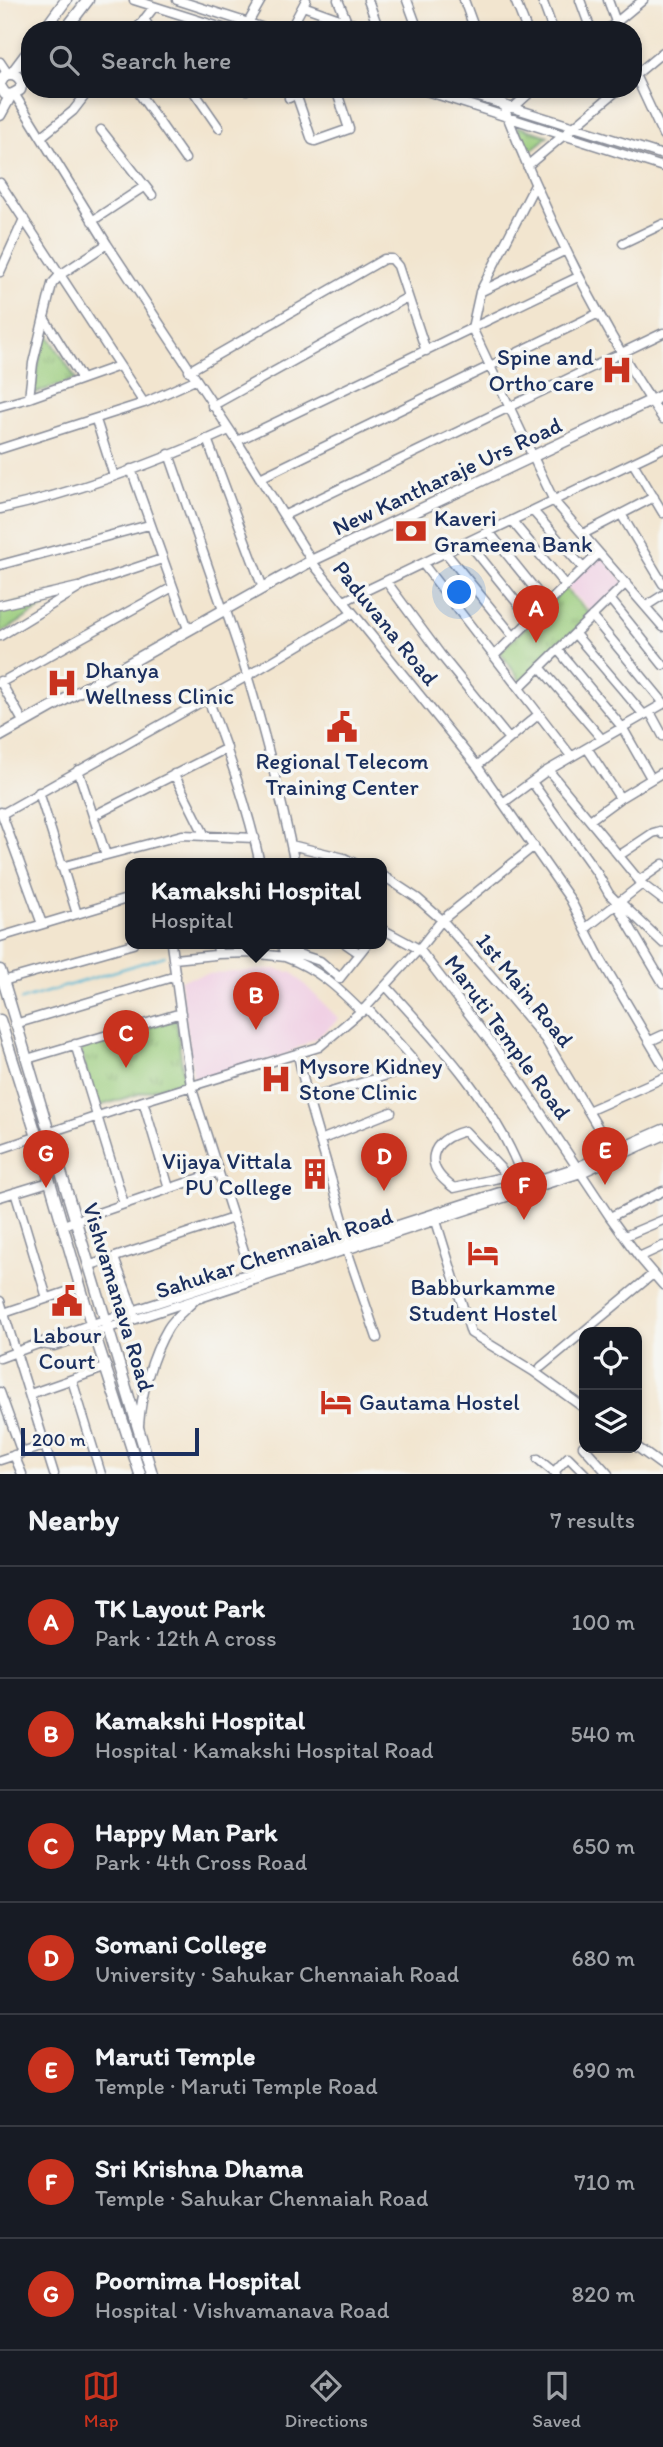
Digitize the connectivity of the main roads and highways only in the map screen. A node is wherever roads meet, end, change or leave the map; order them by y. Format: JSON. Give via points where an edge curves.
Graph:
{"nodes":[{"id":1,"x":66,"y":0,"type":"edge"},
{"id":2,"x":88,"y":0,"type":"edge"},
{"id":3,"x":51,"y":21,"type":"edge"},
{"id":4,"x":72,"y":21,"type":"edge"},
{"id":5,"x":21,"y":60,"type":"edge"},
{"id":6,"x":10,"y":74,"type":"junction"},
{"id":7,"x":21,"y":82,"type":"edge"},
{"id":8,"x":0,"y":86,"type":"edge"},
{"id":9,"x":21,"y":88,"type":"edge"},
{"id":10,"x":13,"y":95,"type":"junction"},
{"id":11,"x":0,"y":115,"type":"edge"},
{"id":12,"x":663,"y":395,"type":"edge"},
{"id":13,"x":313,"y":563,"type":"junction"},
{"id":14,"x":225,"y":612,"type":"junction"},
{"id":15,"x":0,"y":736,"type":"edge"},
{"id":16,"x":0,"y":743,"type":"edge"},
{"id":17,"x":0,"y":970,"type":"edge"},
{"id":18,"x":0,"y":1020,"type":"edge"},
{"id":19,"x":140,"y":1474,"type":"edge"},
{"id":20,"x":152,"y":1474,"type":"edge"}],
"edges":[{"from":1,"to":3,"type":"main road"},
{"from":2,"to":4,"type":"main road"},
{"from":5,"to":6,"type":"main road"},
{"from":6,"to":7,"type":"main road","via":[[19,76]]},
{"from":6,"to":8,"type":"main road","via":[[2,78]]},
{"from":8,"to":10,"type":"main road","via":[[5,94]]},
{"from":9,"to":10,"type":"main road"},
{"from":10,"to":11,"type":"main road"},
{"from":12,"to":13,"type":"main road","name":"New Kantharaje Urs Road"},
{"from":13,"to":14,"type":"main road","name":"New Kantharaje Urs Road"},
{"from":13,"to":14,"type":"main road","name":"New Kantharaje Urs Road"},
{"from":14,"to":15,"type":"main road","name":"New Kantharaje Urs Road"},
{"from":14,"to":16,"type":"main road","name":"New Kantharaje Urs Road"},
{"from":17,"to":20,"type":"main road","name":"Vishvamanava Road"},
{"from":18,"to":19,"type":"main road","name":"Vishvamanava Road"}]}
